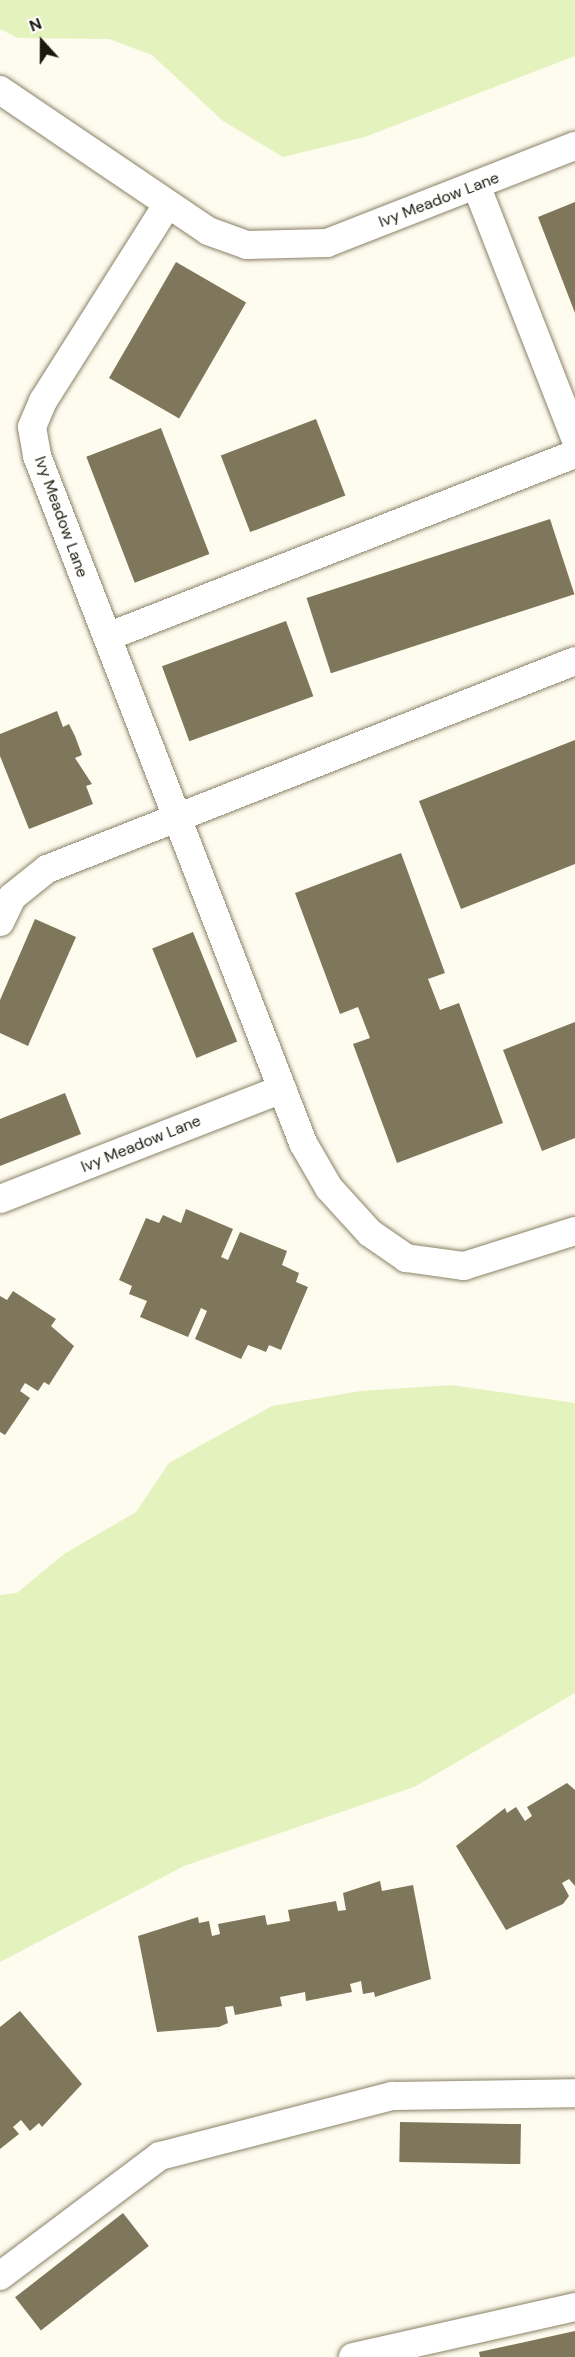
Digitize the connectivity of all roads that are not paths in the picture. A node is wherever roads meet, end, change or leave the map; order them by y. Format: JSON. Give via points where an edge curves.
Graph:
{"nodes":[{"id":1,"x":0,"y":90,"type":"edge"},
{"id":2,"x":575,"y":146,"type":"edge"},
{"id":3,"x":476,"y":185,"type":"junction"},
{"id":4,"x":167,"y":205,"type":"junction"},
{"id":5,"x":575,"y":437,"type":"edge"},
{"id":6,"x":575,"y":454,"type":"edge"},
{"id":7,"x":107,"y":637,"type":"junction"},
{"id":8,"x":575,"y":661,"type":"edge"},
{"id":9,"x":174,"y":816,"type":"junction"},
{"id":10,"x":0,"y":922,"type":"edge"},
{"id":11,"x":282,"y":1089,"type":"junction"},
{"id":12,"x":0,"y":1199,"type":"edge"},
{"id":13,"x":575,"y":1231,"type":"edge"},
{"id":14,"x":575,"y":2093,"type":"edge"},
{"id":15,"x":0,"y":2276,"type":"edge"},
{"id":16,"x":575,"y":2307,"type":"edge"},
{"id":17,"x":353,"y":2357,"type":"edge"}],
"edges":[{"from":1,"to":4,"type":"street","name":"Ivy Meadow Lane"},
{"from":2,"to":3,"type":"street","name":"Ivy Meadow Lane"},
{"from":3,"to":4,"type":"street","name":"Ivy Meadow Lane","via":[[327,243],[290,247],[247,245],[208,231]]},
{"from":3,"to":5,"type":"street"},
{"from":4,"to":7,"type":"street","name":"Ivy Meadow Lane","via":[[43,401],[32,427],[37,456]]},
{"from":6,"to":7,"type":"street"},
{"from":7,"to":9,"type":"street","name":"Ivy Meadow Lane"},
{"from":8,"to":9,"type":"street"},
{"from":9,"to":10,"type":"street","via":[[47,869],[12,897]]},
{"from":9,"to":11,"type":"street","name":"Ivy Meadow Lane"},
{"from":11,"to":12,"type":"street","name":"Ivy Meadow Lane"},
{"from":11,"to":13,"type":"street","name":"Ivy Meadow Lane","via":[[303,1143],[328,1188],[370,1233],[406,1258],[464,1266]]},
{"from":14,"to":15,"type":"street","via":[[392,2096],[160,2156]]},
{"from":16,"to":17,"type":"street"}]}
